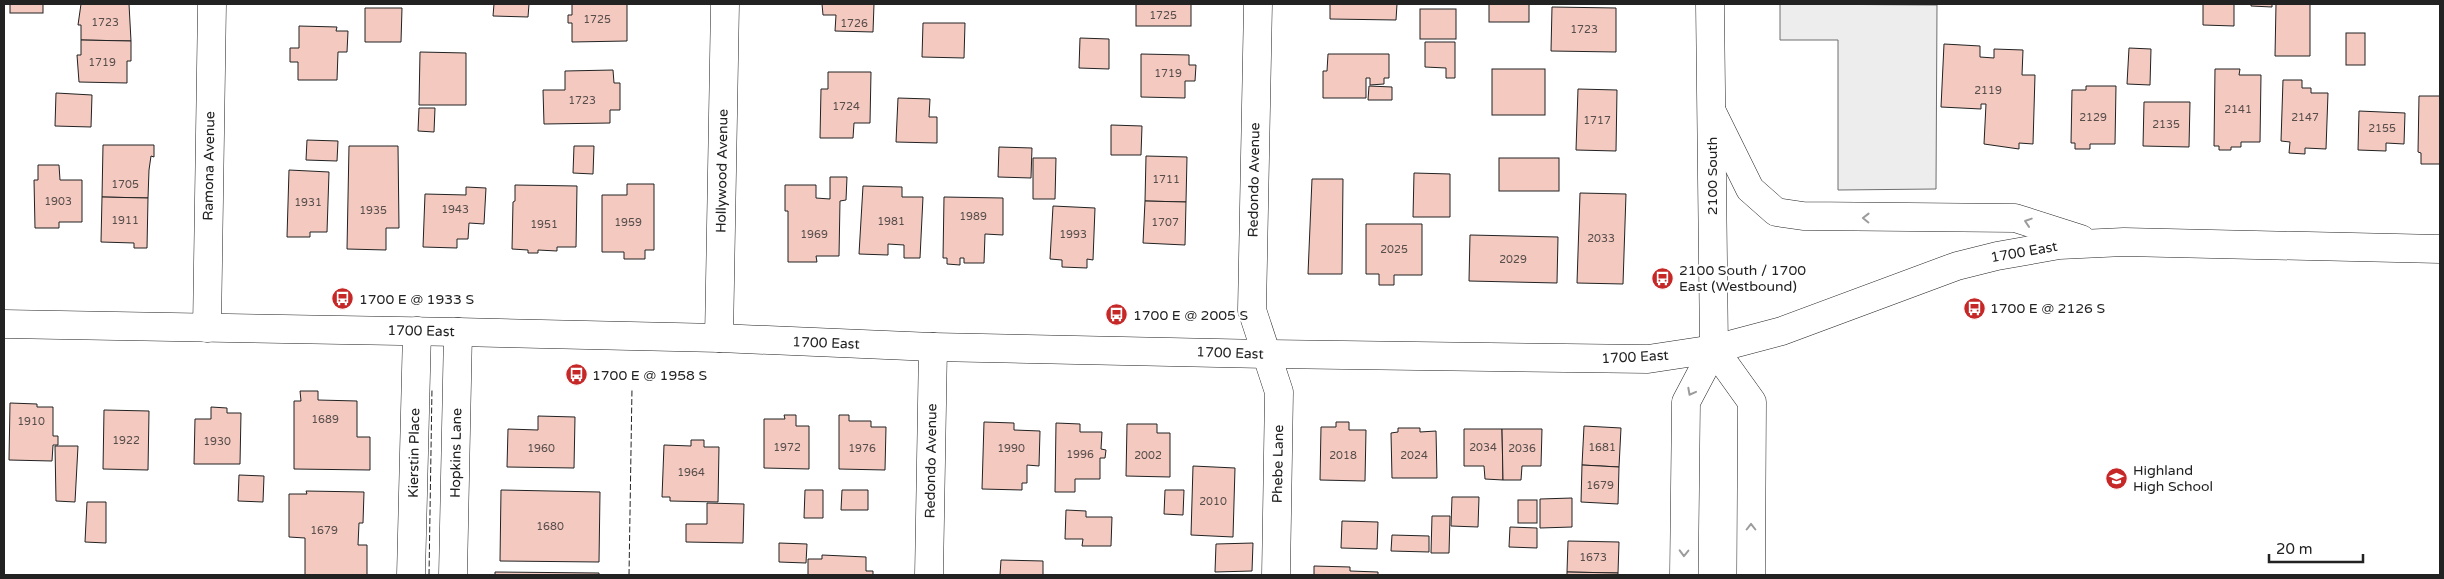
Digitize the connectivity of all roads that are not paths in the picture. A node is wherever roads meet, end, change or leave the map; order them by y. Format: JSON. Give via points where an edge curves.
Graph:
{"nodes":[{"id":1,"x":212,"y":4,"type":"edge"},
{"id":2,"x":725,"y":4,"type":"edge"},
{"id":3,"x":1258,"y":4,"type":"edge"},
{"id":4,"x":1710,"y":4,"type":"edge"},
{"id":5,"x":1712,"y":112,"type":"junction"},
{"id":6,"x":2092,"y":242,"type":"junction"},
{"id":7,"x":2440,"y":250,"type":"edge"},
{"id":8,"x":4,"y":324,"type":"edge"},
{"id":9,"x":207,"y":328,"type":"junction"},
{"id":10,"x":417,"y":331,"type":"junction"},
{"id":11,"x":458,"y":332,"type":"junction"},
{"id":12,"x":719,"y":338,"type":"junction"},
{"id":13,"x":932,"y":347,"type":"junction"},
{"id":14,"x":1714,"y":349,"type":"junction"},
{"id":15,"x":1265,"y":354,"type":"junction"},
{"id":16,"x":411,"y":575,"type":"edge"},
{"id":17,"x":453,"y":575,"type":"edge"},
{"id":18,"x":929,"y":575,"type":"edge"},
{"id":19,"x":1276,"y":575,"type":"edge"},
{"id":20,"x":1684,"y":575,"type":"edge"},
{"id":21,"x":1751,"y":575,"type":"edge"}],
"edges":[{"from":1,"to":9,"type":"street","name":"Ramona Avenue"},
{"from":2,"to":12,"type":"street","name":"Hollywood Avenue"},
{"from":3,"to":15,"type":"street","name":"Redondo Avenue","via":[[1252,310]]},
{"from":4,"to":5,"type":"street","name":"2100 South"},
{"from":6,"to":5,"type":"street","one_way":true,"via":[[2016,218],[1822,217],[1776,212],[1750,189]]},
{"from":5,"to":14,"type":"street","name":"2100 South"},
{"from":6,"to":7,"type":"street","name":"1700 East"},
{"from":6,"to":14,"type":"street","name":"1700 East","via":[[1976,260],[1782,331]]},
{"from":8,"to":9,"type":"street","name":"1700 East"},
{"from":9,"to":10,"type":"street","name":"1700 East"},
{"from":10,"to":11,"type":"street","name":"1700 East"},
{"from":10,"to":16,"type":"street","name":"Kierstin Place"},
{"from":11,"to":12,"type":"street","name":"1700 East"},
{"from":11,"to":17,"type":"street","name":"Hopkins Lane"},
{"from":12,"to":13,"type":"street","name":"1700 East"},
{"from":13,"to":15,"type":"street","name":"1700 East"},
{"from":13,"to":18,"type":"street","name":"Redondo Avenue"},
{"from":14,"to":15,"type":"street","name":"1700 East","via":[[1648,359]]},
{"from":14,"to":20,"type":"street","name":"2100 South","one_way":true,"via":[[1686,402]]},
{"from":21,"to":14,"type":"street","one_way":true,"via":[[1752,402]]},
{"from":15,"to":19,"type":"street","name":"Phebe Lane","via":[[1279,392]]}]}
